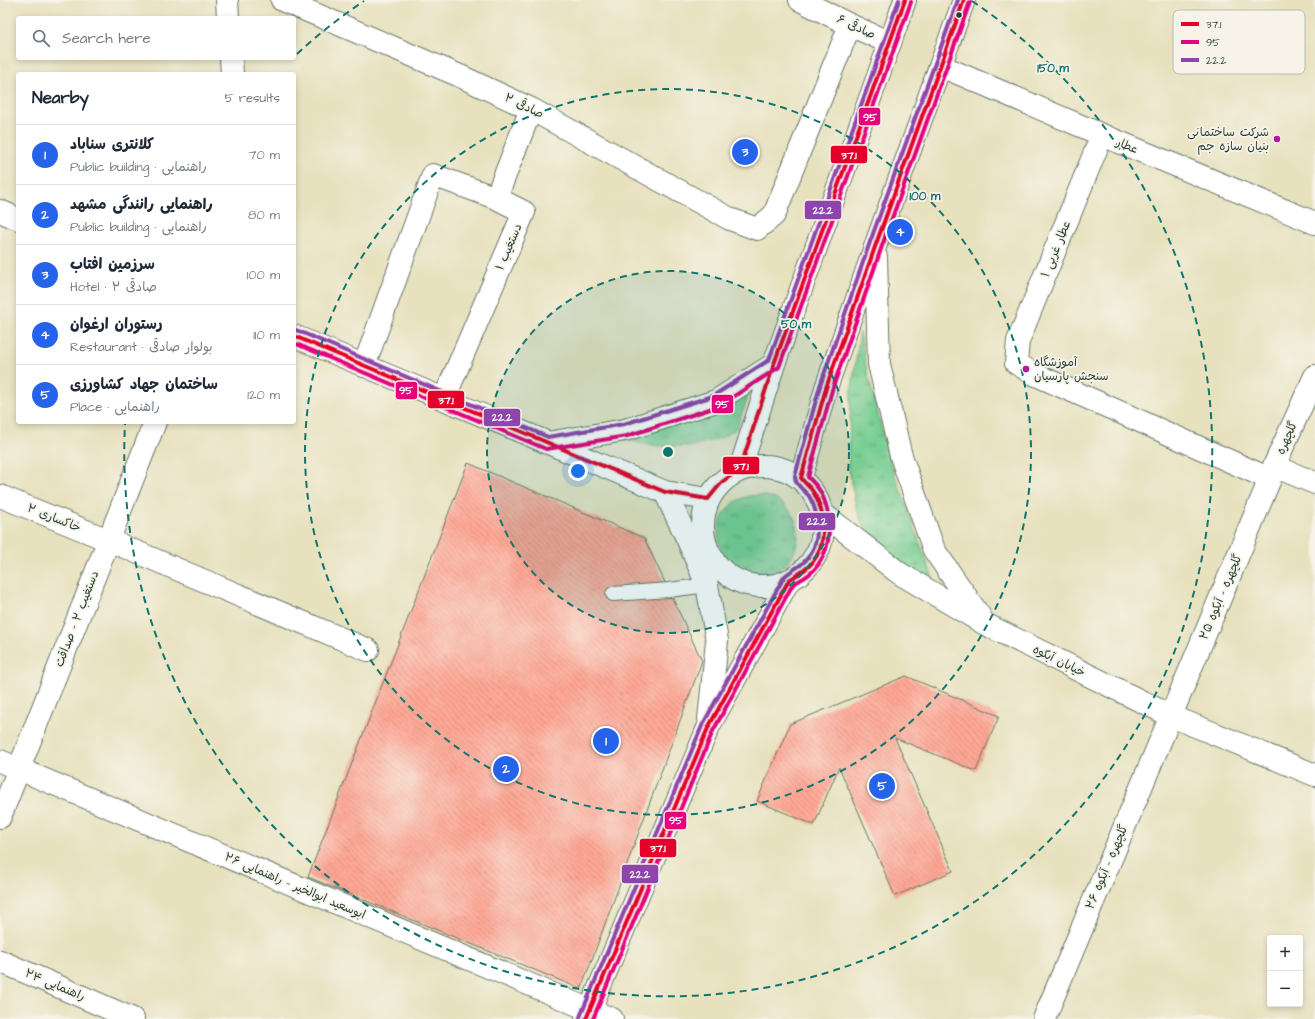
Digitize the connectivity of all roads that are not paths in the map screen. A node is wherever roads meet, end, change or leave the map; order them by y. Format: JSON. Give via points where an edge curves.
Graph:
{"nodes":[{"id":1,"x":227,"y":0,"type":"edge"},
{"id":2,"x":282,"y":0,"type":"edge"},
{"id":3,"x":800,"y":0,"type":"edge"},
{"id":4,"x":905,"y":0,"type":"edge"},
{"id":5,"x":964,"y":0,"type":"edge"},
{"id":6,"x":228,"y":16,"type":"edge"},
{"id":7,"x":850,"y":25,"type":"junction"},
{"id":8,"x":890,"y":43,"type":"junction"},
{"id":9,"x":231,"y":60,"type":"edge"},
{"id":10,"x":941,"y":66,"type":"junction"},
{"id":11,"x":232,"y":72,"type":"edge"},
{"id":12,"x":531,"y":108,"type":"junction"},
{"id":13,"x":1102,"y":136,"type":"junction"},
{"id":14,"x":496,"y":198,"type":"junction"},
{"id":15,"x":0,"y":211,"type":"edge"},
{"id":16,"x":16,"y":218,"type":"edge"},
{"id":17,"x":1315,"y":222,"type":"edge"},
{"id":18,"x":876,"y":244,"type":"junction"},
{"id":19,"x":296,"y":337,"type":"edge"},
{"id":20,"x":774,"y":364,"type":"junction"},
{"id":21,"x":364,"y":366,"type":"junction"},
{"id":22,"x":1315,"y":376,"type":"edge"},
{"id":23,"x":444,"y":399,"type":"junction"},
{"id":24,"x":154,"y":424,"type":"edge"},
{"id":25,"x":547,"y":443,"type":"junction"},
{"id":26,"x":740,"y":469,"type":"junction"},
{"id":27,"x":1272,"y":472,"type":"junction"},
{"id":28,"x":801,"y":478,"type":"junction"},
{"id":29,"x":1315,"y":483,"type":"edge"},
{"id":30,"x":665,"y":492,"type":"junction"},
{"id":31,"x":0,"y":496,"type":"edge"},
{"id":32,"x":708,"y":499,"type":"junction"},
{"id":33,"x":822,"y":513,"type":"junction"},
{"id":34,"x":108,"y":540,"type":"junction"},
{"id":35,"x":789,"y":580,"type":"junction"},
{"id":36,"x":707,"y":585,"type":"junction"},
{"id":37,"x":613,"y":594,"type":"dead end"},
{"id":38,"x":985,"y":624,"type":"junction"},
{"id":39,"x":368,"y":650,"type":"dead end"},
{"id":40,"x":1171,"y":716,"type":"junction"},
{"id":41,"x":708,"y":728,"type":"junction"},
{"id":42,"x":9,"y":765,"type":"edge"},
{"id":43,"x":1315,"y":775,"type":"edge"},
{"id":44,"x":0,"y":817,"type":"edge"},
{"id":45,"x":0,"y":961,"type":"edge"},
{"id":46,"x":588,"y":1014,"type":"edge"},
{"id":47,"x":133,"y":1019,"type":"edge"},
{"id":48,"x":612,"y":1019,"type":"edge"},
{"id":49,"x":1044,"y":1019,"type":"edge"}],
"edges":[{"from":1,"to":6,"type":"street"},
{"from":2,"to":12,"type":"street","name":"صادقی ۲"},
{"from":3,"to":7,"type":"street","name":"صادقی ۶"},
{"from":4,"to":8,"type":"street"},
{"from":5,"to":10,"type":"street"},
{"from":7,"to":8,"type":"street","name":"صادقی ۶"},
{"from":7,"to":12,"type":"street","name":"صادقی ۲","via":[[774,215],[757,229],[730,219]]},
{"from":8,"to":20,"type":"street"},
{"from":9,"to":11,"type":"street"},
{"from":10,"to":13,"type":"street","name":"عطار"},
{"from":10,"to":18,"type":"street"},
{"from":12,"to":14,"type":"street"},
{"from":13,"to":17,"type":"street","name":"عطار"},
{"from":13,"to":27,"type":"street","name":"عطار غربی ۱","via":[[1018,341],[1016,363],[1034,374]]},
{"from":14,"to":21,"type":"street","via":[[433,175]]},
{"from":14,"to":23,"type":"street","name":"دستغیب ۱","via":[[524,212]]},
{"from":15,"to":16,"type":"street"},
{"from":18,"to":28,"type":"street","via":[[826,388]]},
{"from":18,"to":38,"type":"street","via":[[879,364],[900,456],[934,550]]},
{"from":19,"to":21,"type":"street"},
{"from":20,"to":25,"type":"street","via":[[716,401],[625,430]]},
{"from":20,"to":26,"type":"street"},
{"from":21,"to":23,"type":"street"},
{"from":22,"to":27,"type":"street","name":"گلچهره"},
{"from":23,"to":25,"type":"street"},
{"from":24,"to":34,"type":"street","name":"دستغیب ۲ - صداقت"},
{"from":25,"to":30,"type":"street"},
{"from":26,"to":28,"type":"street","via":[[772,466],[787,470]]},
{"from":26,"to":32,"type":"street","via":[[716,486]]},
{"from":27,"to":29,"type":"street"},
{"from":27,"to":40,"type":"street","name":"گلچهره - آبکوه ۲۵"},
{"from":28,"to":33,"type":"street","via":[[814,494]]},
{"from":30,"to":32,"type":"street"},
{"from":30,"to":36,"type":"street","via":[[688,538]]},
{"from":31,"to":34,"type":"street","name":"خاکساری ۲"},
{"from":32,"to":35,"type":"street","via":[[702,517],[702,536],[708,553],[719,568],[734,579],[752,585],[771,586]]},
{"from":33,"to":35,"type":"street","via":[[824,534],[818,553],[806,569]]},
{"from":33,"to":38,"type":"street","name":"خیابان آبکوه","via":[[899,573]]},
{"from":34,"to":39,"type":"street","name":"خاکساری ۲"},
{"from":34,"to":42,"type":"street","name":"دستغیب ۲ - صداقت"},
{"from":35,"to":41,"type":"street"},
{"from":36,"to":37,"type":"lane"},
{"from":36,"to":41,"type":"street","via":[[717,641]]},
{"from":38,"to":40,"type":"street","name":"خیابان آبکوه"},
{"from":40,"to":43,"type":"street","name":"خیابان آبکوه"},
{"from":40,"to":49,"type":"street","name":"گلچهره - آبکوه ۲۶"},
{"from":41,"to":46,"type":"street"},
{"from":42,"to":44,"type":"street","name":"دستغیب ۲ - صداقت"},
{"from":42,"to":46,"type":"street","name":"ابوسعید ابوالخیر - راهنمایی ۲۶"},
{"from":45,"to":47,"type":"street","name":"راهنمایی ۲۴"},
{"from":46,"to":48,"type":"street","name":"ابوسعید ابوالخیر - راهنمایی ۲۶"}]}
